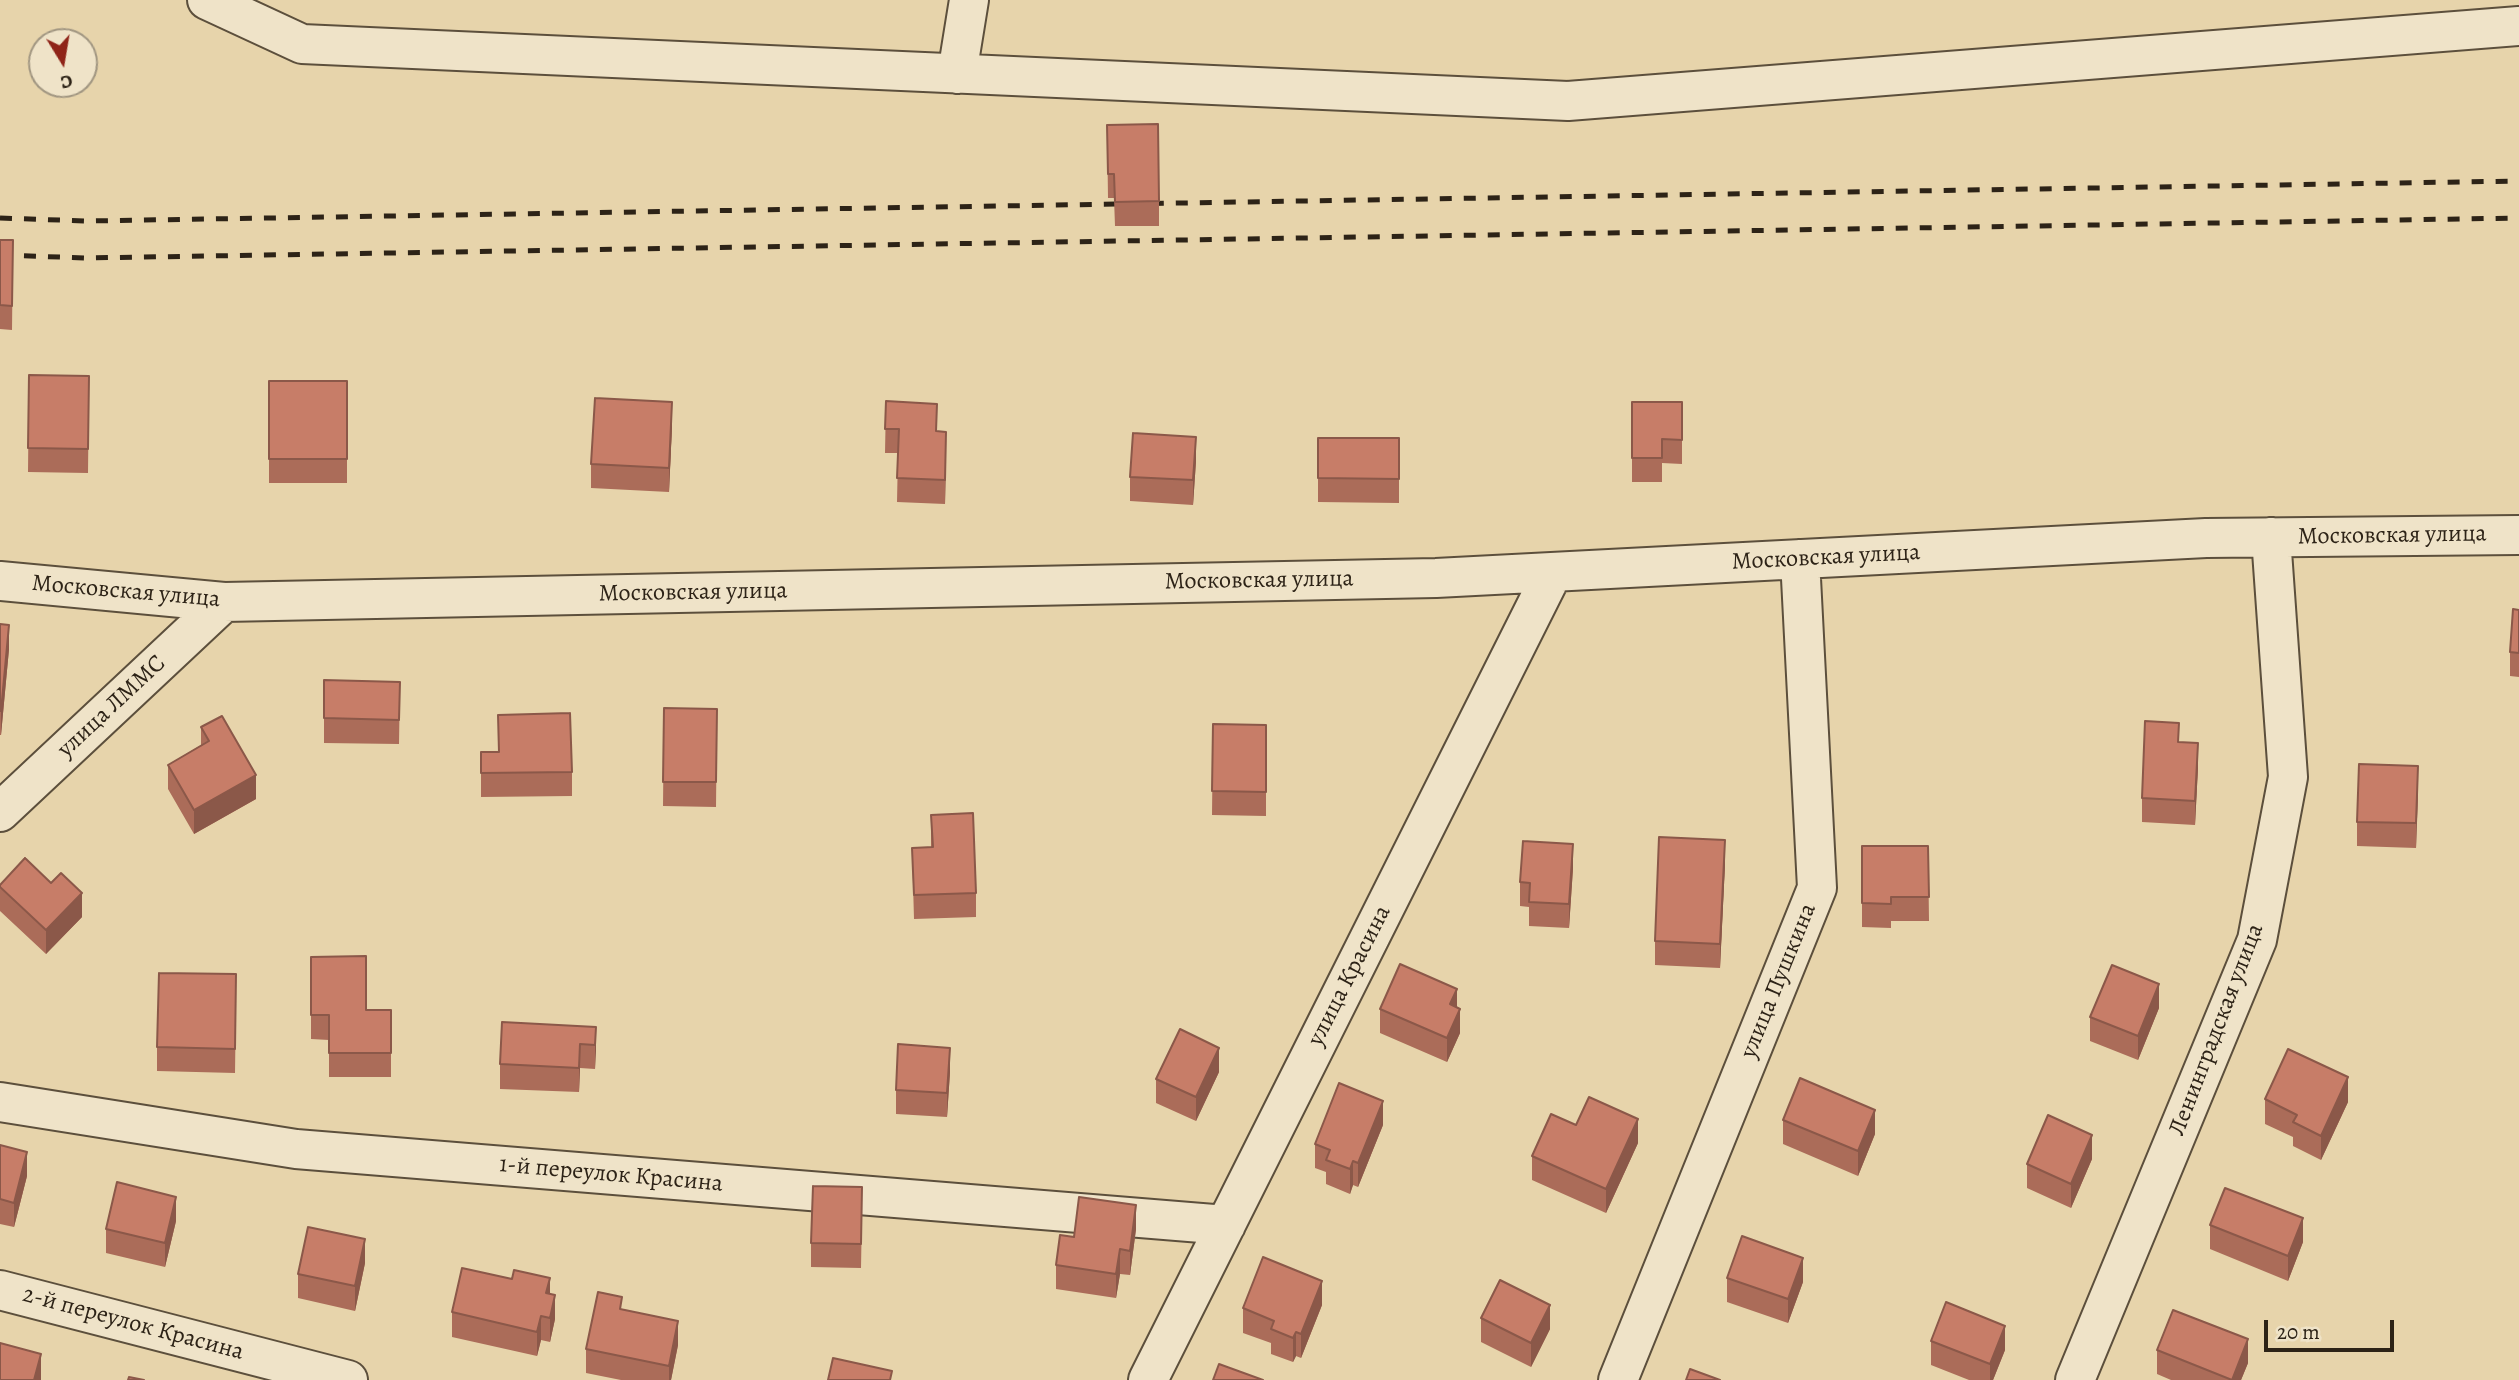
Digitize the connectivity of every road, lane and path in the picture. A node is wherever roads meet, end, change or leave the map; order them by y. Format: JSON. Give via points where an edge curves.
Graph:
{"nodes":[{"id":1,"x":207,"y":0,"type":"edge"},
{"id":2,"x":969,"y":0,"type":"edge"},
{"id":3,"x":2519,"y":26,"type":"edge"},
{"id":4,"x":957,"y":74,"type":"junction"},
{"id":5,"x":2519,"y":535,"type":"edge"},
{"id":6,"x":2271,"y":537,"type":"junction"},
{"id":7,"x":1800,"y":559,"type":"junction"},
{"id":8,"x":1553,"y":572,"type":"junction"},
{"id":9,"x":0,"y":581,"type":"edge"},
{"id":10,"x":224,"y":602,"type":"junction"},
{"id":11,"x":0,"y":812,"type":"edge"},
{"id":12,"x":0,"y":1102,"type":"edge"},
{"id":13,"x":1226,"y":1225,"type":"junction"},
{"id":14,"x":0,"y":1290,"type":"edge"},
{"id":15,"x":348,"y":1380,"type":"edge"},
{"id":16,"x":1148,"y":1380,"type":"edge"},
{"id":17,"x":1618,"y":1380,"type":"edge"},
{"id":18,"x":2075,"y":1380,"type":"edge"}],
"edges":[{"from":1,"to":4,"type":"street","via":[[302,44]]},
{"from":2,"to":4,"type":"street"},
{"from":3,"to":4,"type":"street","via":[[1568,101]]},
{"from":5,"to":6,"type":"street","name":"Московская улица"},
{"from":6,"to":7,"type":"street","name":"Московская улица"},
{"from":6,"to":18,"type":"street","name":"Ленинградская улица","via":[[2288,777],[2257,940]]},
{"from":7,"to":8,"type":"street","name":"Московская улица"},
{"from":7,"to":17,"type":"street","name":"улица Пушкина","via":[[1817,888]]},
{"from":8,"to":10,"type":"street","name":"Московская улица"},
{"from":8,"to":13,"type":"street","name":"улица Красина"},
{"from":9,"to":10,"type":"street","name":"Московская улица"},
{"from":10,"to":11,"type":"street","name":"улица ЛММС"},
{"from":12,"to":13,"type":"street","name":"1-й переулок Красина","via":[[296,1149]]},
{"from":13,"to":16,"type":"street","name":"улица Красина"},
{"from":14,"to":15,"type":"street","name":"2-й переулок Красина"}]}
